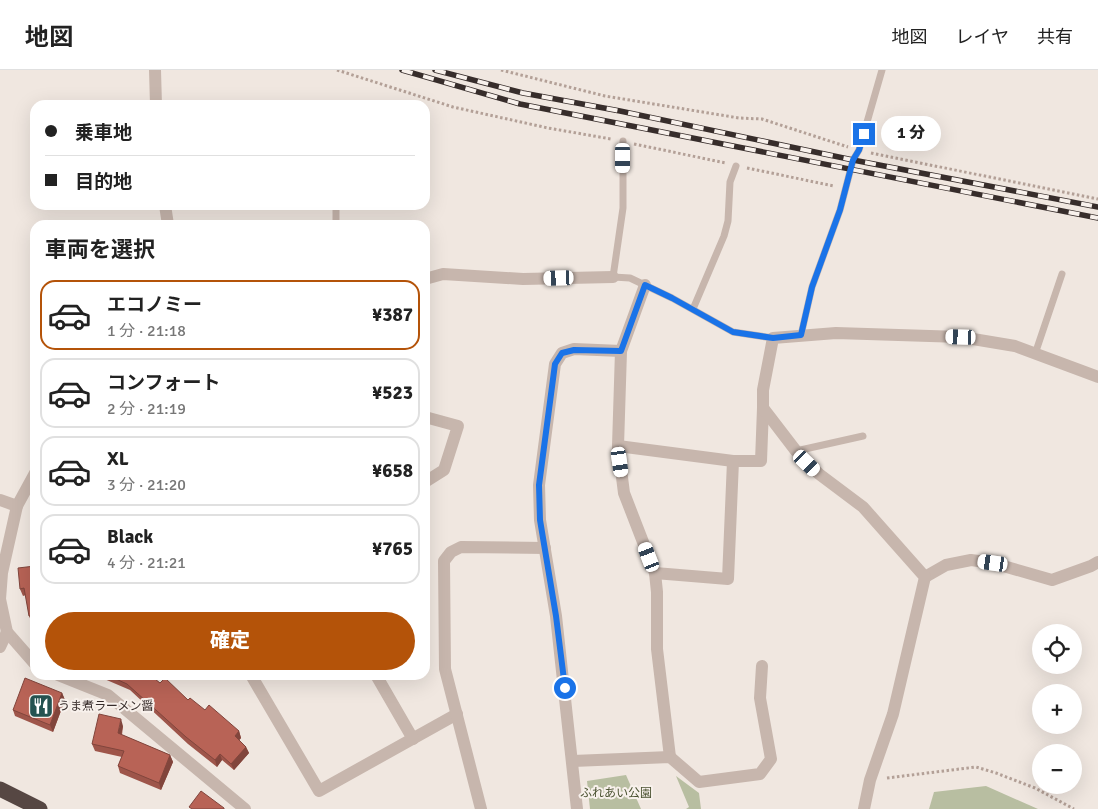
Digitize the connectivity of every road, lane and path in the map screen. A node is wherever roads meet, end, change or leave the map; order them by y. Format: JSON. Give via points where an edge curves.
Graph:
{"nodes":[{"id":1,"x":155,"y":70,"type":"edge"},
{"id":2,"x":337,"y":70,"type":"edge"},
{"id":3,"x":501,"y":70,"type":"edge"},
{"id":4,"x":882,"y":70,"type":"edge"},
{"id":5,"x":156,"y":100,"type":"edge"},
{"id":6,"x":623,"y":141,"type":"junction"},
{"id":7,"x":859,"y":150,"type":"junction"},
{"id":8,"x":736,"y":166,"type":"junction"},
{"id":9,"x":846,"y":188,"type":"junction"},
{"id":10,"x":1098,"y":198,"type":"edge"},
{"id":11,"x":1062,"y":274,"type":"dead end"},
{"id":12,"x":613,"y":277,"type":"junction"},
{"id":13,"x":430,"y":278,"type":"edge"},
{"id":14,"x":645,"y":285,"type":"junction"},
{"id":15,"x":693,"y":309,"type":"junction"},
{"id":16,"x":801,"y":335,"type":"junction"},
{"id":17,"x":773,"y":338,"type":"junction"},
{"id":18,"x":621,"y":351,"type":"junction"},
{"id":19,"x":1035,"y":354,"type":"junction"},
{"id":20,"x":1098,"y":377,"type":"edge"},
{"id":21,"x":763,"y":408,"type":"junction"},
{"id":22,"x":430,"y":418,"type":"edge"},
{"id":23,"x":863,"y":436,"type":"dead end"},
{"id":24,"x":618,"y":446,"type":"junction"},
{"id":25,"x":796,"y":451,"type":"junction"},
{"id":26,"x":733,"y":460,"type":"junction"},
{"id":27,"x":430,"y":479,"type":"edge"},
{"id":28,"x":30,"y":482,"type":"edge"},
{"id":29,"x":0,"y":500,"type":"edge"},
{"id":30,"x":17,"y":506,"type":"junction"},
{"id":31,"x":545,"y":548,"type":"junction"},
{"id":32,"x":1098,"y":562,"type":"edge"},
{"id":33,"x":655,"y":573,"type":"junction"},
{"id":34,"x":925,"y":577,"type":"junction"},
{"id":35,"x":7,"y":632,"type":"junction"},
{"id":36,"x":0,"y":647,"type":"edge"},
{"id":37,"x":30,"y":658,"type":"edge"},
{"id":38,"x":762,"y":666,"type":"dead end"},
{"id":39,"x":70,"y":680,"type":"edge"},
{"id":40,"x":254,"y":680,"type":"edge"},
{"id":41,"x":379,"y":680,"type":"edge"},
{"id":42,"x":457,"y":714,"type":"junction"},
{"id":43,"x":412,"y":739,"type":"junction"},
{"id":44,"x":670,"y":757,"type":"junction"},
{"id":45,"x":573,"y":761,"type":"junction"},
{"id":46,"x":870,"y":780,"type":"junction"},
{"id":47,"x":0,"y":789,"type":"edge"},
{"id":48,"x":40,"y":809,"type":"edge"},
{"id":49,"x":244,"y":809,"type":"edge"},
{"id":50,"x":481,"y":809,"type":"edge"},
{"id":51,"x":577,"y":809,"type":"edge"},
{"id":52,"x":864,"y":809,"type":"edge"},
{"id":53,"x":1074,"y":809,"type":"edge"}],
"edges":[{"from":1,"to":5,"type":"street"},
{"from":2,"to":6,"type":"path","via":[[453,107]]},
{"from":3,"to":7,"type":"path","via":[[605,96],[739,118],[762,118]]},
{"from":4,"to":7,"type":"lane"},
{"from":6,"to":8,"type":"path"},
{"from":6,"to":12,"type":"lane","via":[[623,208]]},
{"from":7,"to":9,"type":"lane"},
{"from":7,"to":10,"type":"path"},
{"from":8,"to":9,"type":"path"},
{"from":8,"to":15,"type":"lane","via":[[730,182],[724,236]]},
{"from":9,"to":16,"type":"lane","via":[[812,287]]},
{"from":11,"to":19,"type":"lane"},
{"from":12,"to":13,"type":"street","via":[[524,279],[443,274]]},
{"from":12,"to":14,"type":"lane","via":[[630,278]]},
{"from":14,"to":15,"type":"lane"},
{"from":14,"to":18,"type":"street"},
{"from":15,"to":17,"type":"lane","via":[[733,332]]},
{"from":16,"to":17,"type":"street"},
{"from":16,"to":19,"type":"street","via":[[961,337],[1015,346]]},
{"from":17,"to":21,"type":"street","via":[[763,390]]},
{"from":18,"to":24,"type":"street"},
{"from":18,"to":31,"type":"street","via":[[574,350],[562,353],[555,364],[539,485]]},
{"from":19,"to":20,"type":"street"},
{"from":21,"to":25,"type":"street"},
{"from":21,"to":26,"type":"street","via":[[761,461]]},
{"from":22,"to":27,"type":"street","via":[[458,426],[444,470]]},
{"from":23,"to":25,"type":"lane"},
{"from":24,"to":26,"type":"street"},
{"from":24,"to":33,"type":"street","via":[[624,493]]},
{"from":25,"to":34,"type":"street","via":[[819,474],[863,507]]},
{"from":26,"to":33,"type":"street","via":[[728,579]]},
{"from":28,"to":30,"type":"street"},
{"from":29,"to":30,"type":"street"},
{"from":30,"to":35,"type":"street","via":[[2,572],[0,599]]},
{"from":31,"to":42,"type":"street","via":[[461,547],[444,561],[445,669]]},
{"from":31,"to":45,"type":"street"},
{"from":32,"to":34,"type":"street","via":[[1052,580],[971,560],[946,565]]},
{"from":33,"to":44,"type":"street","via":[[657,648]]},
{"from":34,"to":46,"type":"street","via":[[893,714]]},
{"from":35,"to":36,"type":"street"},
{"from":35,"to":37,"type":"street"},
{"from":38,"to":44,"type":"street","via":[[760,698],[771,759],[760,774],[699,782]]},
{"from":39,"to":49,"type":"street","via":[[108,695]]},
{"from":40,"to":43,"type":"street","via":[[319,791]]},
{"from":41,"to":43,"type":"street"},
{"from":42,"to":43,"type":"street"},
{"from":42,"to":50,"type":"street"},
{"from":44,"to":45,"type":"street"},
{"from":45,"to":51,"type":"street"},
{"from":46,"to":52,"type":"street"},
{"from":46,"to":53,"type":"path","via":[[976,767],[1035,788]]},
{"from":47,"to":48,"type":"highway"}]}
